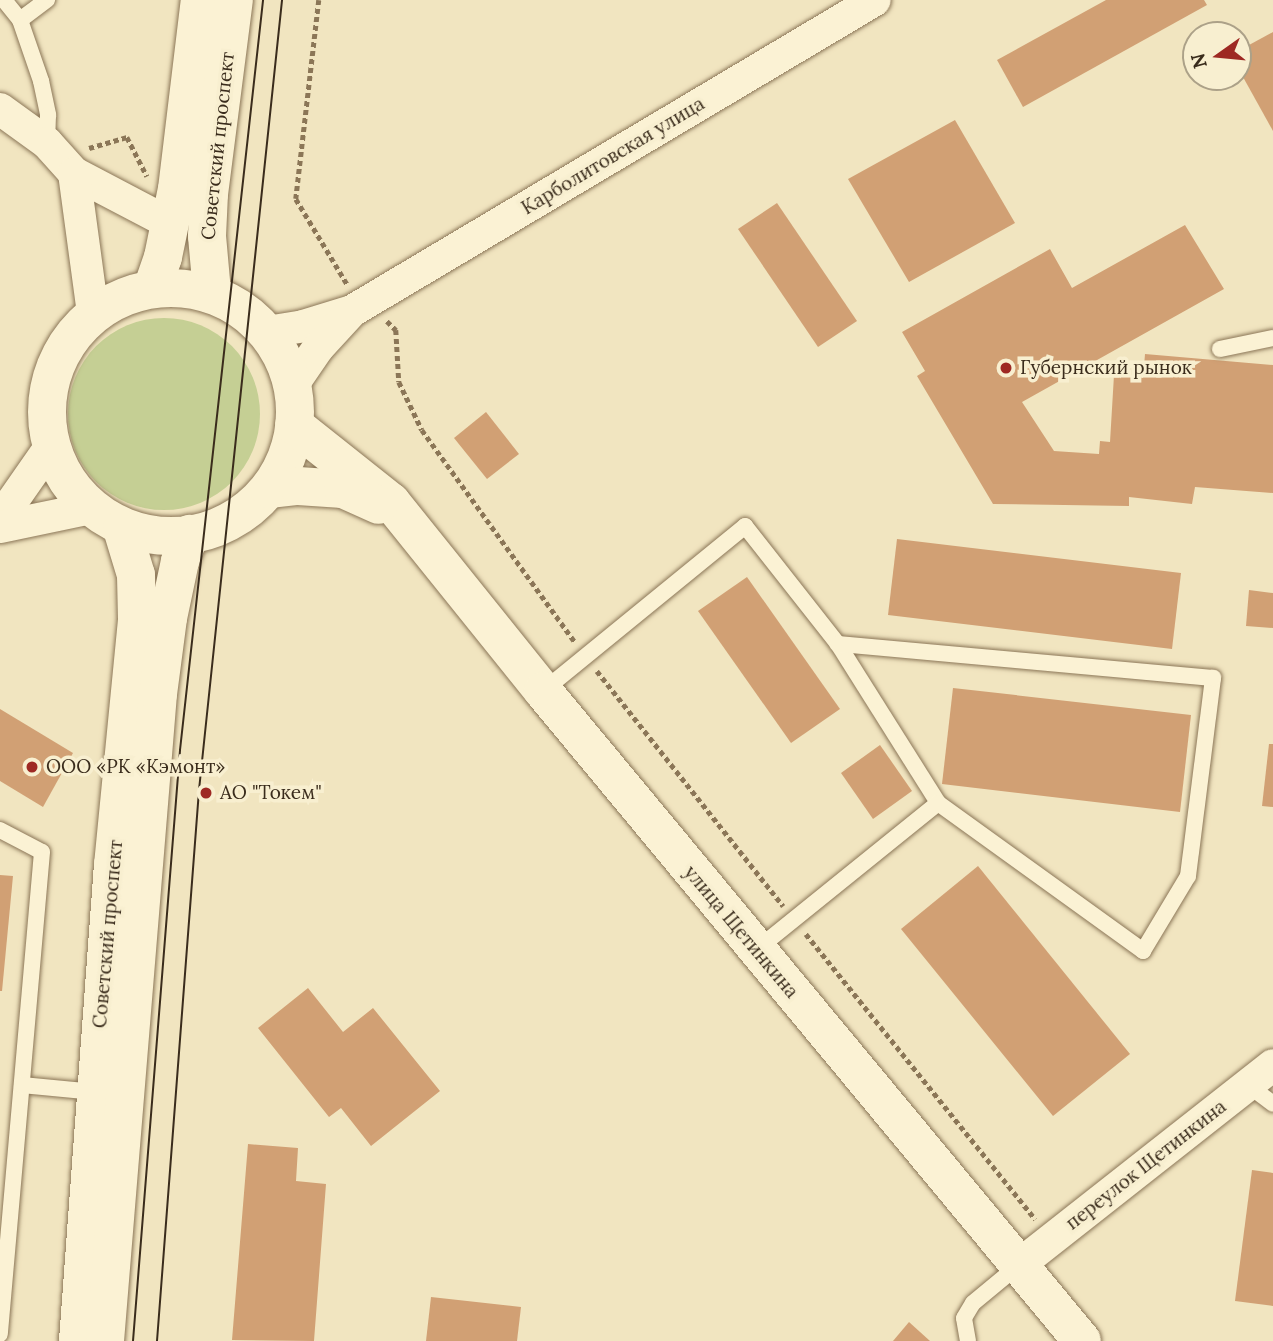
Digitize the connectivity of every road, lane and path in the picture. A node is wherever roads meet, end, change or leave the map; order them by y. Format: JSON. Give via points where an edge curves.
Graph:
{"nodes":[{"id":1,"x":4,"y":0,"type":"edge"},
{"id":2,"x":47,"y":0,"type":"edge"},
{"id":3,"x":200,"y":0,"type":"edge"},
{"id":4,"x":234,"y":0,"type":"edge"},
{"id":5,"x":875,"y":0,"type":"edge"},
{"id":6,"x":20,"y":20,"type":"junction"},
{"id":7,"x":0,"y":109,"type":"edge"},
{"id":8,"x":47,"y":143,"type":"junction"},
{"id":9,"x":74,"y":173,"type":"junction"},
{"id":10,"x":171,"y":224,"type":"junction"},
{"id":11,"x":152,"y":289,"type":"junction"},
{"id":12,"x":212,"y":292,"type":"junction"},
{"id":13,"x":352,"y":311,"type":"junction"},
{"id":14,"x":93,"y":313,"type":"junction"},
{"id":15,"x":267,"y":332,"type":"junction"},
{"id":16,"x":1273,"y":338,"type":"edge"},
{"id":17,"x":1220,"y":349,"type":"dead end"},
{"id":18,"x":292,"y":386,"type":"junction"},
{"id":19,"x":294,"y":425,"type":"junction"},
{"id":20,"x":51,"y":446,"type":"junction"},
{"id":21,"x":269,"y":489,"type":"junction"},
{"id":22,"x":107,"y":518,"type":"junction"},
{"id":23,"x":0,"y":519,"type":"edge"},
{"id":24,"x":405,"y":520,"type":"junction"},
{"id":25,"x":0,"y":527,"type":"edge"},
{"id":26,"x":190,"y":534,"type":"junction"},
{"id":27,"x":838,"y":644,"type":"junction"},
{"id":28,"x":542,"y":691,"type":"junction"},
{"id":29,"x":938,"y":803,"type":"junction"},
{"id":30,"x":0,"y":830,"type":"edge"},
{"id":31,"x":756,"y":950,"type":"junction"},
{"id":32,"x":1273,"y":1065,"type":"edge"},
{"id":33,"x":22,"y":1085,"type":"junction"},
{"id":34,"x":1248,"y":1085,"type":"junction"},
{"id":35,"x":95,"y":1092,"type":"junction"},
{"id":36,"x":1273,"y":1104,"type":"edge"},
{"id":37,"x":1019,"y":1265,"type":"junction"},
{"id":38,"x":0,"y":1334,"type":"edge"},
{"id":39,"x":78,"y":1341,"type":"edge"},
{"id":40,"x":105,"y":1341,"type":"edge"},
{"id":41,"x":968,"y":1341,"type":"edge"},
{"id":42,"x":1082,"y":1341,"type":"edge"}],
"edges":[{"from":1,"to":6,"type":"lane"},
{"from":2,"to":6,"type":"lane"},
{"from":3,"to":10,"type":"main road","name":"Советский проспект"},
{"from":4,"to":12,"type":"main road","name":"Советский проспект","via":[[209,194],[207,255]]},
{"from":5,"to":13,"type":"street","name":"Карболитовская улица"},
{"from":6,"to":8,"type":"lane","via":[[41,81],[48,115]]},
{"from":7,"to":8,"type":"street"},
{"from":8,"to":9,"type":"street"},
{"from":9,"to":10,"type":"street"},
{"from":9,"to":14,"type":"street"},
{"from":10,"to":11,"type":"main road","name":"Советский проспект"},
{"from":11,"to":12,"type":"main road","via":[[183,287]]},
{"from":11,"to":14,"type":"main road"},
{"from":12,"to":15,"type":"main road","via":[[239,307]]},
{"from":13,"to":15,"type":"street","name":"Карболитовская улица"},
{"from":13,"to":18,"type":"street","name":"Карболитовская улица"},
{"from":14,"to":20,"type":"main road","via":[[68,340],[52,373],[46,409]]},
{"from":15,"to":18,"type":"main road","via":[[282,356]]},
{"from":16,"to":17,"type":"lane"},
{"from":18,"to":19,"type":"main road"},
{"from":19,"to":21,"type":"main road","via":[[289,449]]},
{"from":19,"to":24,"type":"main road","name":"улица Щетинкина","via":[[380,491]]},
{"from":20,"to":22,"type":"main road","via":[[67,480]]},
{"from":20,"to":23,"type":"street"},
{"from":21,"to":24,"type":"main road","via":[[343,489]]},
{"from":21,"to":26,"type":"main road","via":[[225,523]]},
{"from":22,"to":25,"type":"street"},
{"from":22,"to":26,"type":"main road","via":[[146,535]]},
{"from":22,"to":35,"type":"main road","name":"Советский проспект","via":[[136,575],[137,619]]},
{"from":24,"to":28,"type":"main road","name":"улица Щетинкина"},
{"from":26,"to":40,"type":"main road","name":"Советский проспект","via":[[168,618],[158,694]]},
{"from":27,"to":28,"type":"lane","via":[[745,526]]},
{"from":27,"to":29,"type":"lane"},
{"from":27,"to":29,"type":"lane","via":[[1213,678],[1188,876],[1143,951]]},
{"from":28,"to":31,"type":"main road","name":"улица Щетинкина"},
{"from":29,"to":31,"type":"lane"},
{"from":30,"to":33,"type":"lane","via":[[42,852]]},
{"from":31,"to":37,"type":"main road","name":"улица Щетинкина"},
{"from":32,"to":34,"type":"street","name":"переулок Щетинкина"},
{"from":33,"to":35,"type":"lane"},
{"from":33,"to":38,"type":"lane"},
{"from":34,"to":36,"type":"lane"},
{"from":34,"to":37,"type":"street","name":"переулок Щетинкина"},
{"from":35,"to":39,"type":"main road","name":"Советский проспект"},
{"from":37,"to":41,"type":"lane","via":[[973,1303],[964,1318]]},
{"from":37,"to":42,"type":"main road","name":"улица Щетинкина"}]}
